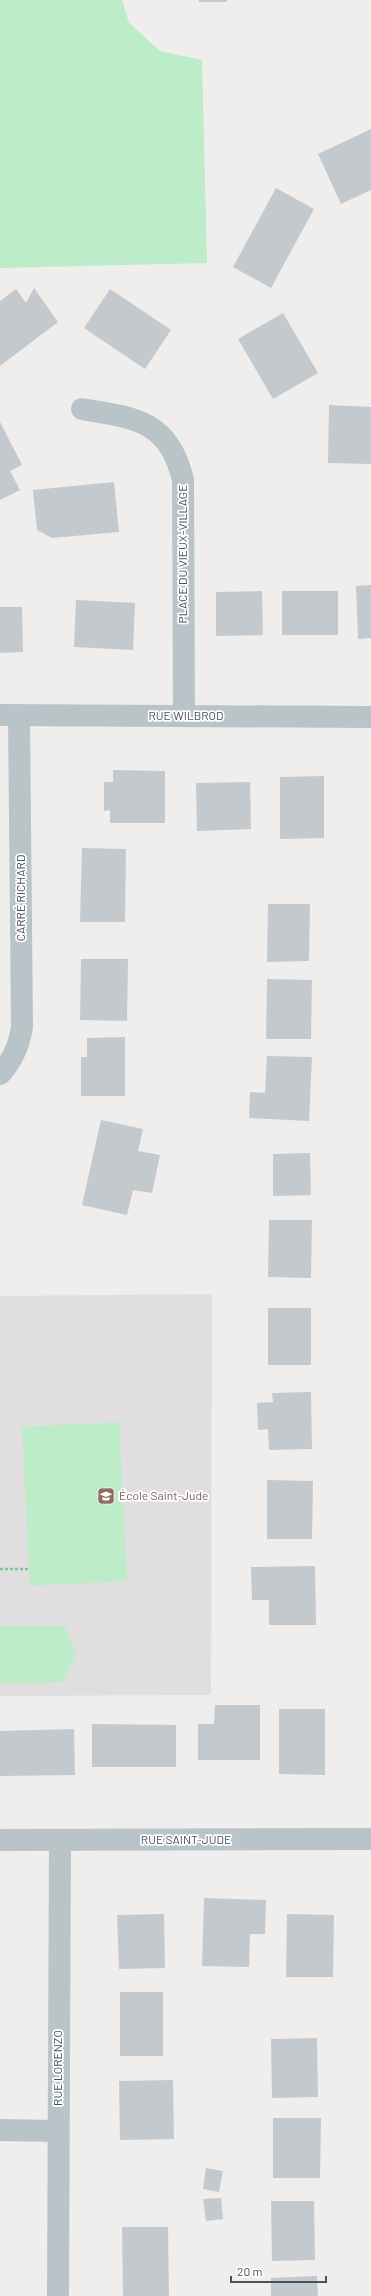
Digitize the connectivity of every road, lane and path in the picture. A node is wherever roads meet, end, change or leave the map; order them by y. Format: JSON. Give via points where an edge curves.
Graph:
{"nodes":[{"id":1,"x":82,"y":409,"type":"dead end"},
{"id":2,"x":10,"y":716,"type":"edge"},
{"id":3,"x":184,"y":716,"type":"junction"},
{"id":4,"x":371,"y":716,"type":"edge"},
{"id":5,"x":0,"y":1074,"type":"edge"},
{"id":6,"x":29,"y":1569,"type":"dead end"},
{"id":7,"x":0,"y":1570,"type":"edge"},
{"id":8,"x":371,"y":1838,"type":"edge"},
{"id":9,"x":0,"y":1840,"type":"edge"},
{"id":10,"x":60,"y":1840,"type":"junction"},
{"id":11,"x":0,"y":2130,"type":"edge"},
{"id":12,"x":58,"y":2131,"type":"junction"},
{"id":13,"x":58,"y":2296,"type":"edge"}],
"edges":[{"from":1,"to":3,"type":"street","name":"PLACE DU VIEUX-VILLAGE","via":[[126,417],[154,427],[174,450],[179,463],[183,480]]},
{"from":2,"to":3,"type":"street","name":"RUE WILBROD"},
{"from":2,"to":5,"type":"street","name":"CARRÉ RICHARD","via":[[22,1027],[11,1062]]},
{"from":3,"to":4,"type":"street","name":"RUE WILBROD"},
{"from":6,"to":7,"type":"path"},
{"from":8,"to":10,"type":"street","name":"RUE SAINT-JUDE"},
{"from":9,"to":10,"type":"street","name":"RUE SAINT-JUDE"},
{"from":10,"to":12,"type":"street","name":"RUE LORENZO"},
{"from":11,"to":12,"type":"street"},
{"from":12,"to":13,"type":"street","name":"RUE LORENZO"}]}
